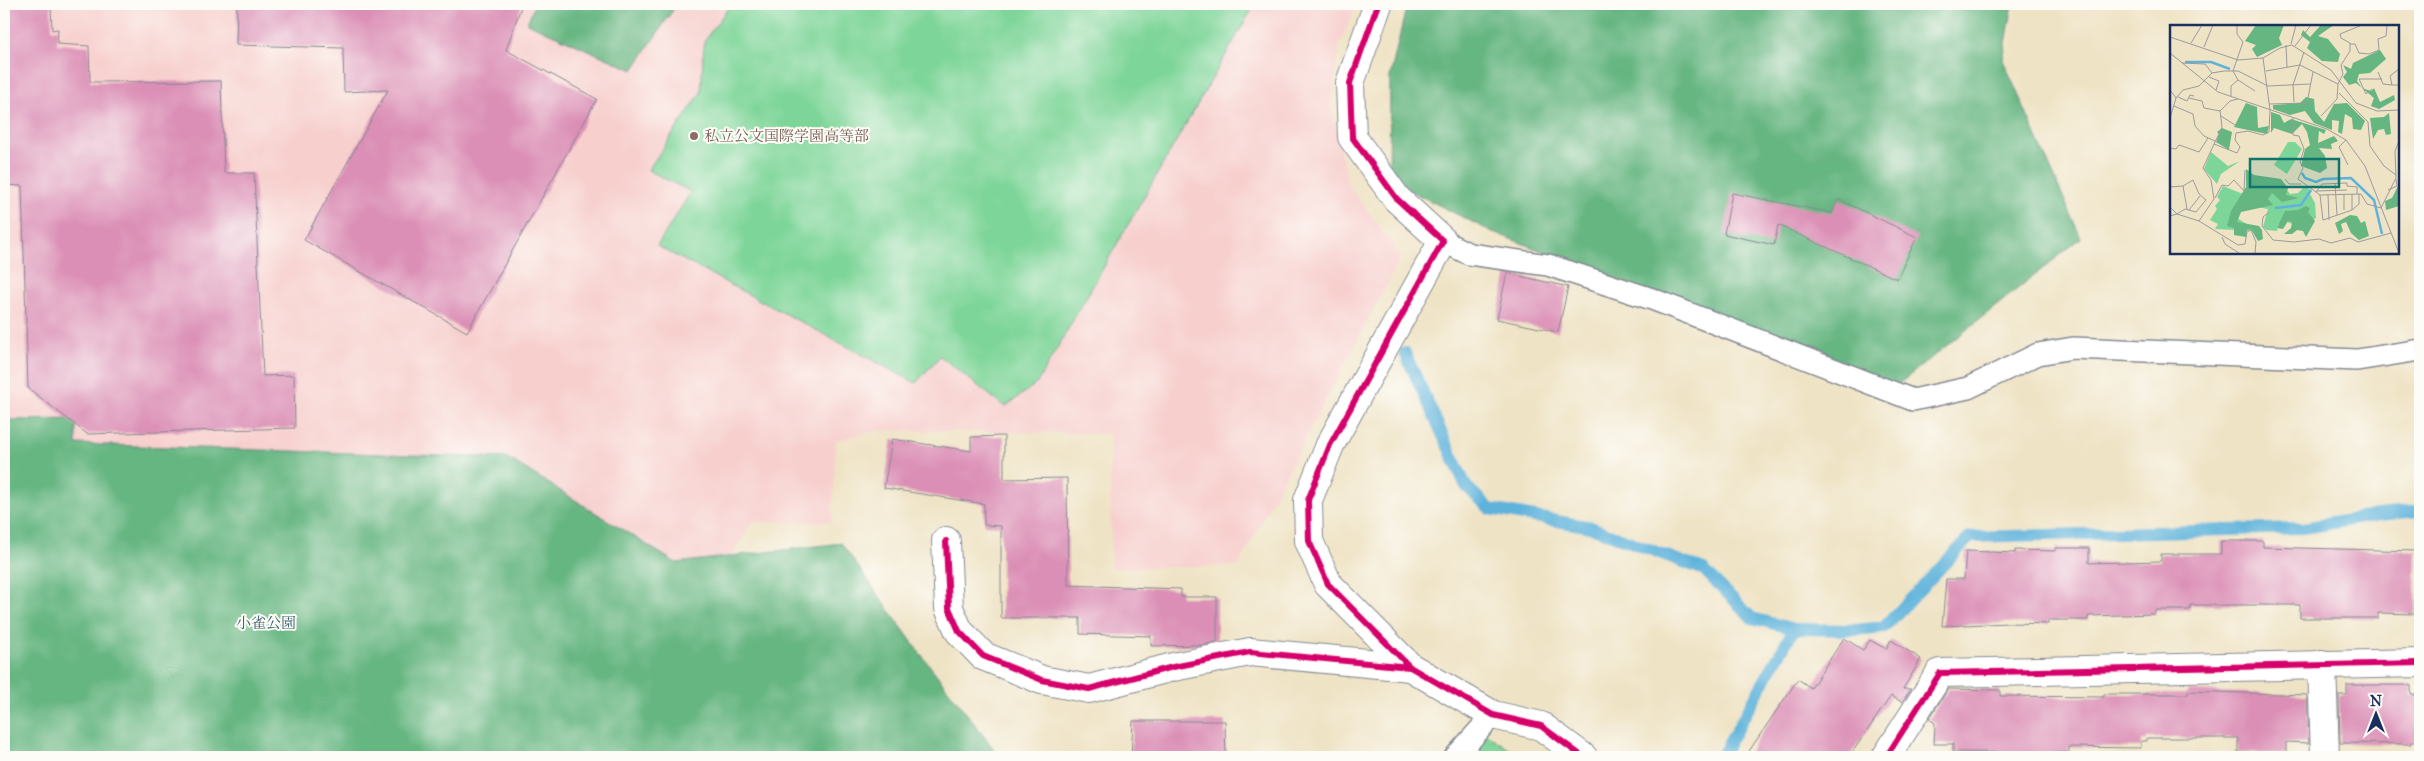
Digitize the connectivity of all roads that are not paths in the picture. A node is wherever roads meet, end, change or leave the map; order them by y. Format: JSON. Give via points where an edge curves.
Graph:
{"nodes":[{"id":1,"x":1378,"y":4,"type":"edge"},
{"id":2,"x":1443,"y":241,"type":"junction"},
{"id":3,"x":2420,"y":350,"type":"edge"},
{"id":4,"x":946,"y":541,"type":"dead end"},
{"id":5,"x":2420,"y":663,"type":"edge"},
{"id":6,"x":2322,"y":664,"type":"junction"},
{"id":7,"x":1410,"y":668,"type":"junction"},
{"id":8,"x":1493,"y":715,"type":"junction"},
{"id":9,"x":1455,"y":757,"type":"edge"},
{"id":10,"x":1583,"y":757,"type":"edge"},
{"id":11,"x":1886,"y":757,"type":"edge"},
{"id":12,"x":2325,"y":757,"type":"edge"}],
"edges":[{"from":1,"to":2,"type":"street","via":[[1350,83],[1352,137],[1397,199]]},
{"from":2,"to":3,"type":"lane","via":[[1469,254],[1548,265],[1643,296],[1913,400],[1968,388],[2038,354],[2073,348],[2357,360]]},
{"from":2,"to":7,"type":"street","via":[[1330,445],[1308,500],[1308,541],[1328,584]]},
{"from":4,"to":7,"type":"street","via":[[949,608],[959,631],[983,656],[1042,680],[1089,689],[1250,652]]},
{"from":5,"to":6,"type":"street"},
{"from":6,"to":11,"type":"street","via":[[1940,673]]},
{"from":6,"to":12,"type":"street"},
{"from":7,"to":8,"type":"street"},
{"from":8,"to":9,"type":"lane"},
{"from":8,"to":10,"type":"street","via":[[1541,726]]}]}
